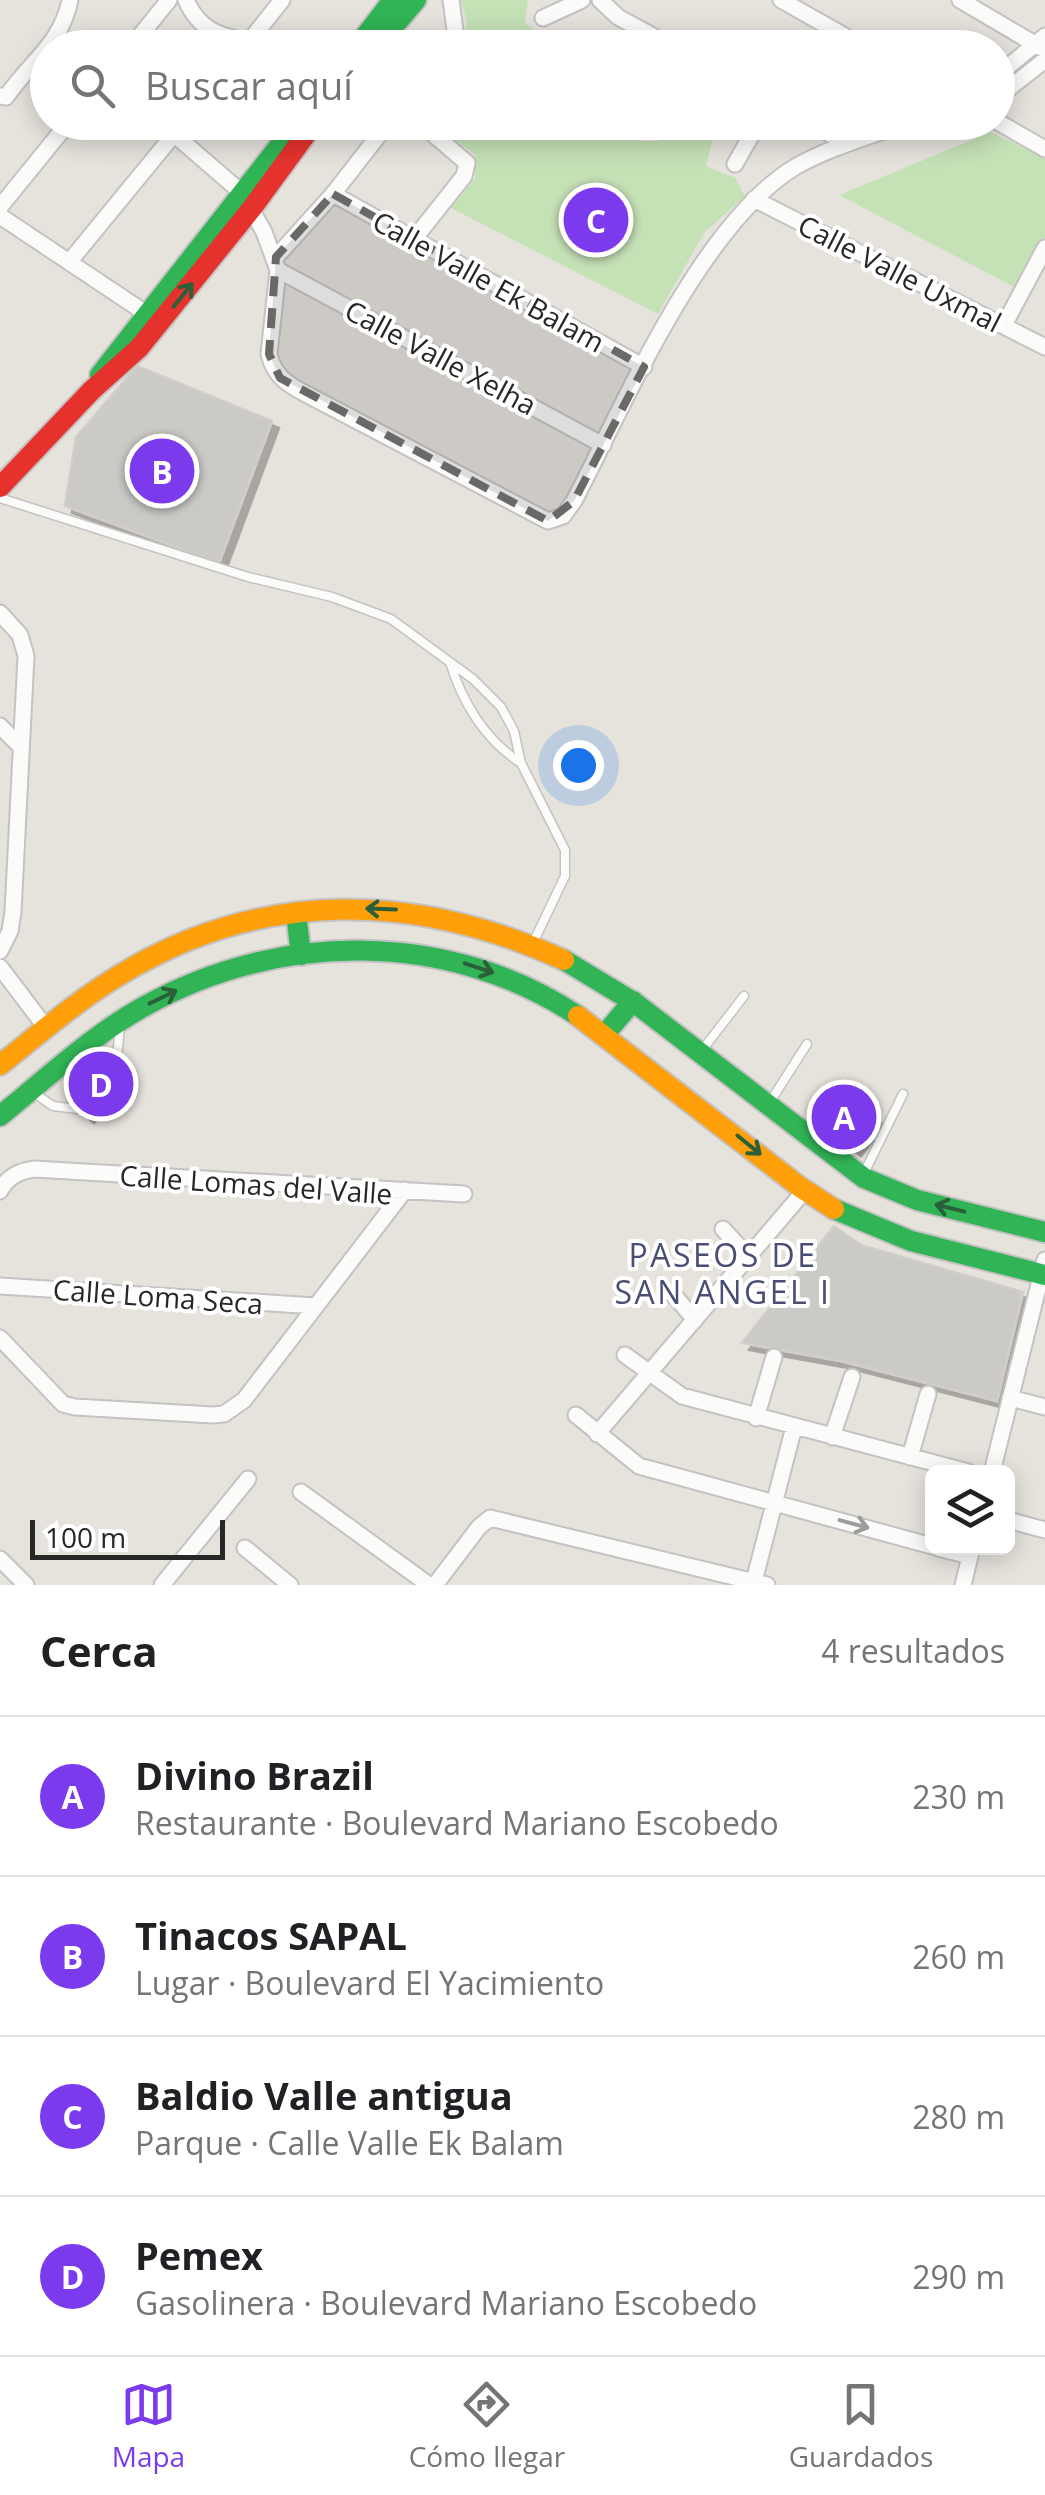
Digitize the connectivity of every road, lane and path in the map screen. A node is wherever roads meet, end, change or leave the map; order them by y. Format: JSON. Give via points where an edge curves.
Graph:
{"nodes":[{"id":1,"x":70,"y":0,"type":"edge"},
{"id":2,"x":169,"y":0,"type":"edge"},
{"id":3,"x":186,"y":0,"type":"edge"},
{"id":4,"x":393,"y":0,"type":"edge"},
{"id":5,"x":416,"y":0,"type":"edge"},
{"id":6,"x":451,"y":0,"type":"edge"},
{"id":7,"x":582,"y":0,"type":"edge"},
{"id":8,"x":600,"y":0,"type":"edge"},
{"id":9,"x":782,"y":0,"type":"edge"},
{"id":10,"x":278,"y":2,"type":"edge"},
{"id":11,"x":966,"y":2,"type":"edge"},
{"id":12,"x":544,"y":18,"type":"dead end"},
{"id":13,"x":63,"y":30,"type":"edge"},
{"id":14,"x":145,"y":30,"type":"edge"},
{"id":15,"x":209,"y":30,"type":"edge"},
{"id":16,"x":257,"y":30,"type":"edge"},
{"id":17,"x":370,"y":30,"type":"edge"},
{"id":18,"x":390,"y":30,"type":"edge"},
{"id":19,"x":455,"y":30,"type":"edge"},
{"id":20,"x":642,"y":30,"type":"edge"},
{"id":21,"x":834,"y":30,"type":"edge"},
{"id":22,"x":1042,"y":43,"type":"edge"},
{"id":23,"x":1045,"y":60,"type":"edge"},
{"id":24,"x":1015,"y":63,"type":"edge"},
{"id":25,"x":30,"y":64,"type":"edge"},
{"id":26,"x":1015,"y":84,"type":"edge"},
{"id":27,"x":3,"y":97,"type":"edge"},
{"id":28,"x":1015,"y":132,"type":"edge"},
{"id":29,"x":54,"y":140,"type":"edge"},
{"id":30,"x":169,"y":140,"type":"edge"},
{"id":31,"x":190,"y":140,"type":"edge"},
{"id":32,"x":286,"y":140,"type":"edge"},
{"id":33,"x":299,"y":140,"type":"edge"},
{"id":34,"x":375,"y":140,"type":"edge"},
{"id":35,"x":440,"y":140,"type":"edge"},
{"id":36,"x":749,"y":140,"type":"edge"},
{"id":37,"x":839,"y":140,"type":"edge"},
{"id":38,"x":857,"y":140,"type":"edge"},
{"id":39,"x":846,"y":144,"type":"junction"},
{"id":40,"x":1045,"y":150,"type":"edge"},
{"id":41,"x":735,"y":164,"type":"dead end"},
{"id":42,"x":333,"y":194,"type":"junction"},
{"id":43,"x":754,"y":199,"type":"junction"},
{"id":44,"x":247,"y":201,"type":"junction"},
{"id":45,"x":0,"y":207,"type":"edge"},
{"id":46,"x":0,"y":216,"type":"edge"},
{"id":47,"x":414,"y":239,"type":"junction"},
{"id":48,"x":1045,"y":248,"type":"edge"},
{"id":49,"x":70,"y":261,"type":"junction"},
{"id":50,"x":277,"y":264,"type":"junction"},
{"id":51,"x":153,"y":318,"type":"junction"},
{"id":52,"x":1004,"y":325,"type":"junction"},
{"id":53,"x":1045,"y":347,"type":"edge"},
{"id":54,"x":644,"y":367,"type":"junction"},
{"id":55,"x":603,"y":444,"type":"junction"},
{"id":56,"x":0,"y":487,"type":"edge"},
{"id":57,"x":0,"y":498,"type":"edge"},
{"id":58,"x":0,"y":613,"type":"edge"},
{"id":59,"x":450,"y":662,"type":"junction"},
{"id":60,"x":0,"y":726,"type":"edge"},
{"id":61,"x":21,"y":746,"type":"junction"},
{"id":62,"x":521,"y":763,"type":"junction"},
{"id":63,"x":0,"y":845,"type":"edge"},
{"id":64,"x":15,"y":860,"type":"junction"},
{"id":65,"x":296,"y":913,"type":"junction"},
{"id":66,"x":533,"y":943,"type":"junction"},
{"id":67,"x":0,"y":950,"type":"edge"},
{"id":68,"x":301,"y":955,"type":"junction"},
{"id":69,"x":0,"y":967,"type":"edge"},
{"id":70,"x":744,"y":996,"type":"dead end"},
{"id":71,"x":633,"y":1001,"type":"junction"},
{"id":72,"x":120,"y":1023,"type":"junction"},
{"id":73,"x":47,"y":1029,"type":"junction"},
{"id":74,"x":604,"y":1034,"type":"junction"},
{"id":75,"x":806,"y":1044,"type":"dead end"},
{"id":76,"x":700,"y":1053,"type":"junction"},
{"id":77,"x":0,"y":1065,"type":"edge"},
{"id":78,"x":116,"y":1068,"type":"dead end"},
{"id":79,"x":31,"y":1091,"type":"junction"},
{"id":80,"x":904,"y":1094,"type":"dead end"},
{"id":81,"x":768,"y":1106,"type":"junction"},
{"id":82,"x":78,"y":1109,"type":"dead end"},
{"id":83,"x":0,"y":1116,"type":"edge"},
{"id":84,"x":862,"y":1177,"type":"junction"},
{"id":85,"x":0,"y":1189,"type":"edge"},
{"id":86,"x":806,"y":1189,"type":"junction"},
{"id":87,"x":406,"y":1190,"type":"junction"},
{"id":88,"x":464,"y":1194,"type":"dead end"},
{"id":89,"x":723,"y":1230,"type":"dead end"},
{"id":90,"x":1045,"y":1232,"type":"edge"},
{"id":91,"x":747,"y":1255,"type":"junction"},
{"id":92,"x":1044,"y":1269,"type":"edge"},
{"id":93,"x":0,"y":1286,"type":"edge"},
{"id":94,"x":673,"y":1294,"type":"dead end"},
{"id":95,"x":316,"y":1306,"type":"junction"},
{"id":96,"x":695,"y":1320,"type":"junction"},
{"id":97,"x":0,"y":1338,"type":"edge"},
{"id":98,"x":625,"y":1355,"type":"dead end"},
{"id":99,"x":774,"y":1357,"type":"dead end"},
{"id":100,"x":652,"y":1373,"type":"junction"},
{"id":101,"x":852,"y":1377,"type":"dead end"},
{"id":102,"x":928,"y":1394,"type":"dead end"},
{"id":103,"x":1010,"y":1398,"type":"junction"},
{"id":104,"x":1045,"y":1407,"type":"edge"},
{"id":105,"x":576,"y":1415,"type":"dead end"},
{"id":106,"x":756,"y":1418,"type":"junction"},
{"id":107,"x":794,"y":1427,"type":"junction"},
{"id":108,"x":598,"y":1434,"type":"junction"},
{"id":109,"x":832,"y":1437,"type":"junction"},
{"id":110,"x":910,"y":1457,"type":"junction"},
{"id":111,"x":941,"y":1465,"type":"edge"},
{"id":112,"x":994,"y":1465,"type":"edge"},
{"id":113,"x":248,"y":1479,"type":"dead end"},
{"id":114,"x":301,"y":1492,"type":"dead end"},
{"id":115,"x":775,"y":1502,"type":"junction"},
{"id":116,"x":1015,"y":1522,"type":"edge"},
{"id":117,"x":1045,"y":1530,"type":"edge"},
{"id":118,"x":925,"y":1544,"type":"edge"},
{"id":119,"x":245,"y":1548,"type":"dead end"},
{"id":120,"x":970,"y":1555,"type":"edge"},
{"id":121,"x":0,"y":1559,"type":"edge"},
{"id":122,"x":758,"y":1584,"type":"edge"},
{"id":123,"x":26,"y":1585,"type":"edge"},
{"id":124,"x":162,"y":1585,"type":"edge"},
{"id":125,"x":290,"y":1585,"type":"edge"},
{"id":126,"x":432,"y":1585,"type":"edge"},
{"id":127,"x":963,"y":1585,"type":"edge"}],
"edges":[{"from":1,"to":13,"type":"street"},
{"from":2,"to":14,"type":"street"},
{"from":3,"to":15,"type":"street"},
{"from":4,"to":17,"type":"street"},
{"from":5,"to":18,"type":"street"},
{"from":6,"to":19,"type":"street"},
{"from":7,"to":12,"type":"street"},
{"from":8,"to":20,"type":"street"},
{"from":9,"to":21,"type":"street"},
{"from":10,"to":16,"type":"street"},
{"from":11,"to":22,"type":"street"},
{"from":22,"to":24,"type":"street"},
{"from":23,"to":26,"type":"street"},
{"from":25,"to":27,"type":"street"},
{"from":28,"to":40,"type":"street"},
{"from":29,"to":45,"type":"street"},
{"from":30,"to":49,"type":"street"},
{"from":31,"to":44,"type":"street"},
{"from":32,"to":44,"type":"street"},
{"from":33,"to":44,"type":"street"},
{"from":34,"to":42,"type":"street"},
{"from":35,"to":47,"type":"street","via":[[467,163],[464,176]]},
{"from":36,"to":41,"type":"street"},
{"from":37,"to":39,"type":"street"},
{"from":38,"to":39,"type":"street"},
{"from":39,"to":43,"type":"street","via":[[796,167]]},
{"from":42,"to":47,"type":"street","name":"Calle Valle Ek Balam"},
{"from":42,"to":50,"type":"street"},
{"from":43,"to":52,"type":"street","name":"Calle Valle Uxmal"},
{"from":43,"to":54,"type":"street","via":[[702,263]]},
{"from":44,"to":50,"type":"street"},
{"from":44,"to":51,"type":"street"},
{"from":46,"to":49,"type":"street"},
{"from":47,"to":54,"type":"street","name":"Calle Valle Ek Balam"},
{"from":48,"to":52,"type":"street"},
{"from":49,"to":51,"type":"street"},
{"from":50,"to":55,"type":"street","name":"Calle Valle Xelha"},
{"from":50,"to":55,"type":"street","via":[[272,368],[306,394],[548,520],[568,511]]},
{"from":51,"to":56,"type":"street","via":[[124,364]]},
{"from":52,"to":53,"type":"street","name":"Calle Valle Uxmal"},
{"from":54,"to":55,"type":"street"},
{"from":57,"to":59,"type":"lane","via":[[332,597],[391,619]]},
{"from":58,"to":61,"type":"street","via":[[25,644]]},
{"from":59,"to":62,"type":"lane","via":[[458,690],[482,726]]},
{"from":59,"to":62,"type":"lane","via":[[501,706]]},
{"from":60,"to":61,"type":"street"},
{"from":61,"to":64,"type":"street"},
{"from":62,"to":66,"type":"lane","via":[[565,850],[565,876]]},
{"from":63,"to":64,"type":"street"},
{"from":64,"to":67,"type":"street","via":[[10,930]]},
{"from":66,"to":65,"type":"street","one_way":true,"via":[[438,914]]},
{"from":65,"to":68,"type":"street"},
{"from":65,"to":73,"type":"street","via":[[162,952]]},
{"from":66,"to":71,"type":"street"},
{"from":72,"to":68,"type":"street","one_way":true,"via":[[222,972]]},
{"from":68,"to":74,"type":"street","one_way":true,"via":[[386,950],[474,965],[518,982]]},
{"from":69,"to":73,"type":"street"},
{"from":70,"to":76,"type":"lane"},
{"from":71,"to":74,"type":"street"},
{"from":71,"to":76,"type":"street"},
{"from":72,"to":78,"type":"lane"},
{"from":72,"to":79,"type":"street"},
{"from":73,"to":77,"type":"street"},
{"from":74,"to":86,"type":"street","one_way":true},
{"from":75,"to":81,"type":"lane"},
{"from":76,"to":81,"type":"street"},
{"from":79,"to":82,"type":"lane","via":[[53,1106]]},
{"from":79,"to":83,"type":"street"},
{"from":80,"to":84,"type":"lane"},
{"from":81,"to":84,"type":"street"},
{"from":90,"to":84,"type":"street","one_way":true,"via":[[909,1197]]},
{"from":85,"to":87,"type":"street","name":"Calle Lomas del Valle","via":[[34,1169]]},
{"from":86,"to":91,"type":"street"},
{"from":86,"to":92,"type":"street","via":[[864,1223],[937,1247]]},
{"from":87,"to":88,"type":"street"},
{"from":87,"to":95,"type":"street","name":"Calle Lomas del Valle"},
{"from":89,"to":91,"type":"street"},
{"from":91,"to":96,"type":"street"},
{"from":92,"to":103,"type":"street"},
{"from":93,"to":95,"type":"street","name":"Calle Loma Seca"},
{"from":94,"to":96,"type":"street"},
{"from":95,"to":97,"type":"street","name":"Calle Lomas del Valle","via":[[244,1400],[214,1416],[63,1404]]},
{"from":96,"to":100,"type":"street"},
{"from":98,"to":100,"type":"street"},
{"from":99,"to":106,"type":"street"},
{"from":100,"to":106,"type":"street","via":[[682,1396]]},
{"from":100,"to":108,"type":"street"},
{"from":101,"to":109,"type":"street"},
{"from":102,"to":110,"type":"street"},
{"from":103,"to":104,"type":"street"},
{"from":103,"to":112,"type":"street"},
{"from":105,"to":108,"type":"street"},
{"from":106,"to":107,"type":"street"},
{"from":107,"to":109,"type":"street"},
{"from":107,"to":115,"type":"street"},
{"from":108,"to":115,"type":"street","via":[[640,1466]]},
{"from":109,"to":110,"type":"street"},
{"from":110,"to":111,"type":"street"},
{"from":113,"to":124,"type":"street"},
{"from":114,"to":126,"type":"street"},
{"from":115,"to":118,"type":"street","one_way":true},
{"from":115,"to":122,"type":"street"},
{"from":116,"to":117,"type":"street"},
{"from":119,"to":125,"type":"street"},
{"from":120,"to":127,"type":"street"},
{"from":121,"to":123,"type":"street"},
{"from":122,"to":126,"type":"street","via":[[490,1518]]}]}
